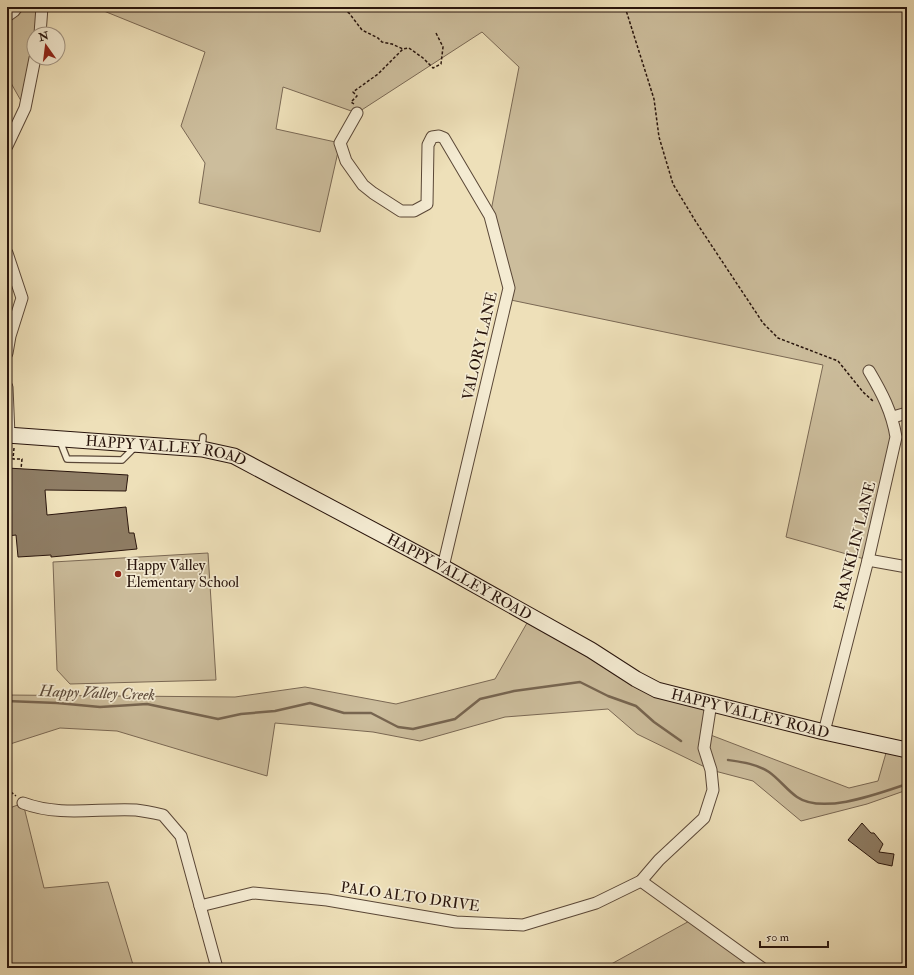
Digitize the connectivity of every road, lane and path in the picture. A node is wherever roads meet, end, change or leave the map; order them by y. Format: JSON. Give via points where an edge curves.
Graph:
{"nodes":[{"id":1,"x":17,"y":7,"type":"edge"},
{"id":2,"x":42,"y":7,"type":"edge"},
{"id":3,"x":339,"y":7,"type":"edge"},
{"id":4,"x":625,"y":7,"type":"edge"},
{"id":5,"x":7,"y":16,"type":"edge"},
{"id":6,"x":41,"y":26,"type":"edge"},
{"id":7,"x":436,"y":33,"type":"dead end"},
{"id":8,"x":403,"y":50,"type":"junction"},
{"id":9,"x":33,"y":66,"type":"edge"},
{"id":10,"x":357,"y":113,"type":"joint"},
{"id":11,"x":7,"y":146,"type":"edge"},
{"id":12,"x":7,"y":253,"type":"edge"},
{"id":13,"x":7,"y":353,"type":"edge"},
{"id":14,"x":869,"y":371,"type":"dead end"},
{"id":15,"x":7,"y":387,"type":"edge"},
{"id":16,"x":875,"y":402,"type":"dead end"},
{"id":17,"x":907,"y":413,"type":"edge"},
{"id":18,"x":892,"y":417,"type":"junction"},
{"id":19,"x":10,"y":435,"type":"edge"},
{"id":20,"x":22,"y":469,"type":"dead end"},
{"id":21,"x":868,"y":560,"type":"junction"},
{"id":22,"x":443,"y":567,"type":"junction"},
{"id":23,"x":907,"y":567,"type":"edge"},
{"id":24,"x":711,"y":703,"type":"junction"},
{"id":25,"x":824,"y":732,"type":"junction"},
{"id":26,"x":907,"y":750,"type":"edge"},
{"id":27,"x":23,"y":803,"type":"dead end"},
{"id":28,"x":641,"y":881,"type":"junction"},
{"id":29,"x":200,"y":906,"type":"junction"},
{"id":30,"x":217,"y":968,"type":"edge"},
{"id":31,"x":762,"y":968,"type":"edge"}],
"edges":[{"from":1,"to":5,"type":"street"},
{"from":2,"to":6,"type":"street"},
{"from":3,"to":8,"type":"path","via":[[349,13],[362,30],[382,42]]},
{"from":4,"to":16,"type":"path","via":[[654,99],[660,137],[673,184],[696,222],[763,323],[778,338],[838,361],[863,392]]},
{"from":7,"to":8,"type":"path","via":[[443,47],[441,64],[432,68],[408,48]]},
{"from":8,"to":10,"type":"path","via":[[378,74],[353,92],[357,96],[352,102],[356,105]]},
{"from":9,"to":11,"type":"street","via":[[25,108]]},
{"from":10,"to":22,"type":"street","name":"VALORY LANE","via":[[340,143],[346,161],[363,184],[401,211],[414,211],[426,204],[428,145],[432,138],[444,138],[490,216],[509,288]]},
{"from":12,"to":13,"type":"street","via":[[22,298]]},
{"from":14,"to":18,"type":"street","name":"FRANKLIN LANE","via":[[881,390]]},
{"from":15,"to":19,"type":"street"},
{"from":17,"to":18,"type":"street"},
{"from":18,"to":21,"type":"street","name":"FRANKLIN LANE","via":[[896,437]]},
{"from":19,"to":20,"type":"path","via":[[13,459],[22,460]]},
{"from":19,"to":22,"type":"street","name":"HAPPY VALLEY ROAD","via":[[138,444],[202,443],[234,456]]},
{"from":21,"to":23,"type":"street"},
{"from":21,"to":25,"type":"street","name":"FRANKLIN LANE"},
{"from":22,"to":24,"type":"street","name":"HAPPY VALLEY ROAD","via":[[657,690]]},
{"from":24,"to":25,"type":"street","name":"HAPPY VALLEY ROAD"},
{"from":24,"to":28,"type":"street","name":"PALO ALTO DRIVE","via":[[704,748],[711,770],[713,790],[704,818],[659,860]]},
{"from":25,"to":26,"type":"street","name":"HAPPY VALLEY ROAD"},
{"from":27,"to":29,"type":"street","via":[[38,809],[78,812],[136,810],[163,815],[181,836]]},
{"from":28,"to":29,"type":"street","name":"PALO ALTO DRIVE","via":[[596,903],[523,925],[456,922],[327,900],[253,893]]},
{"from":28,"to":31,"type":"street"},
{"from":29,"to":30,"type":"street"}]}
